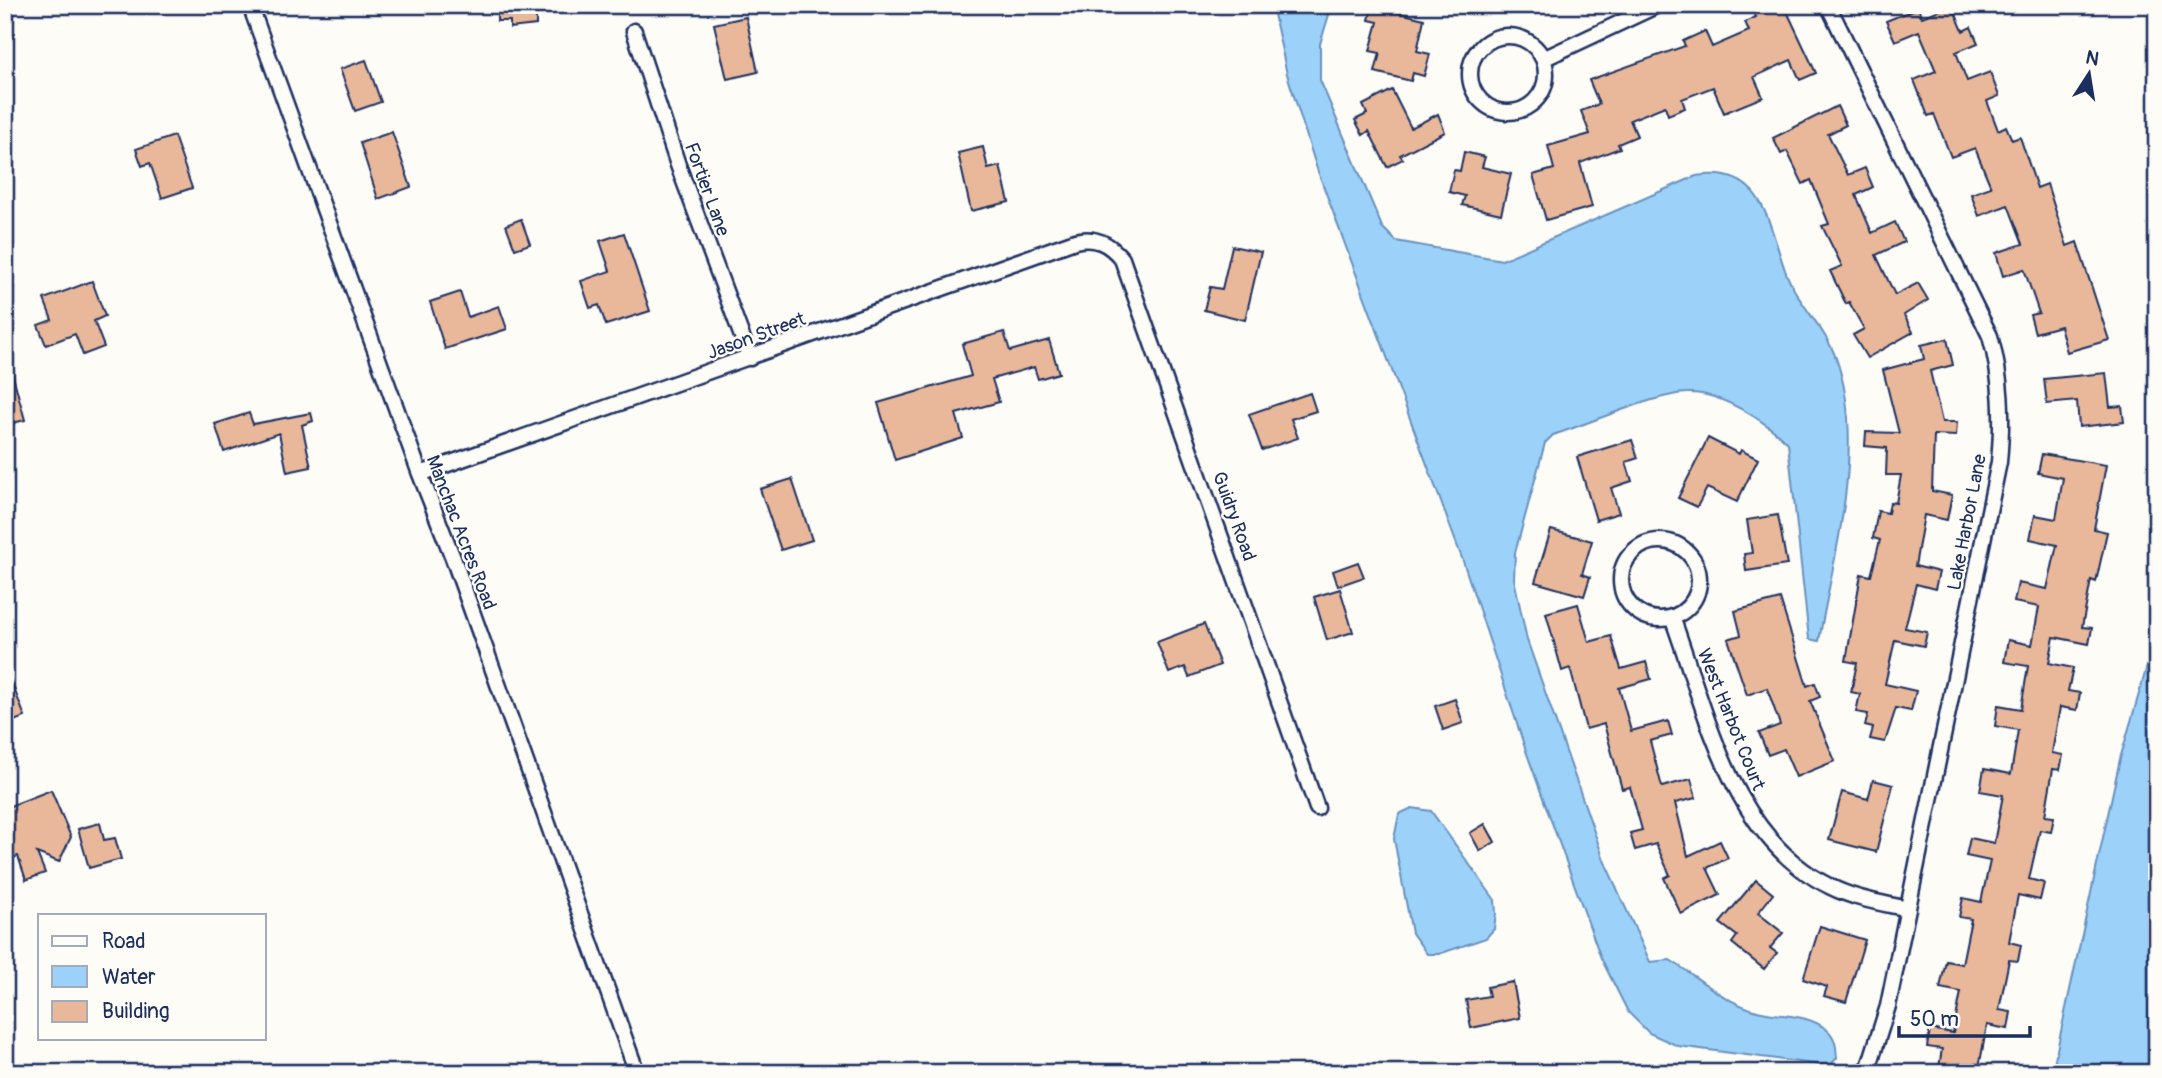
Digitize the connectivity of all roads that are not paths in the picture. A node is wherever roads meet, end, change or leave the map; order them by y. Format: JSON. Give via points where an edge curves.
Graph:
{"nodes":[{"id":1,"x":250,"y":5,"type":"edge"},
{"id":2,"x":1658,"y":5,"type":"edge"},
{"id":3,"x":1828,"y":5,"type":"edge"},
{"id":4,"x":634,"y":31,"type":"dead end"},
{"id":5,"x":1543,"y":59,"type":"junction"},
{"id":6,"x":1105,"y":243,"type":"joint"},
{"id":7,"x":750,"y":358,"type":"junction"},
{"id":8,"x":420,"y":474,"type":"junction"},
{"id":9,"x":1672,"y":617,"type":"junction"},
{"id":10,"x":1317,"y":808,"type":"dead end"},
{"id":11,"x":1908,"y":909,"type":"junction"},
{"id":12,"x":637,"y":1073,"type":"edge"},
{"id":13,"x":1867,"y":1073,"type":"edge"}],
"edges":[{"from":1,"to":8,"type":"street","name":"Manchac Acres Road"},
{"from":2,"to":5,"type":"street"},
{"from":3,"to":11,"type":"street","name":"Lake Harbor Lane","via":[[1990,336],[2001,396],[1999,462]]},
{"from":4,"to":7,"type":"street","name":"Fortier Lane"},
{"from":5,"to":5,"type":"street","via":[[1536,48],[1515,37],[1490,40],[1473,57],[1469,81],[1474,93],[1493,110],[1506,113],[1531,106],[1545,84]]},
{"from":6,"to":7,"type":"street","name":"Jason Street","via":[[1075,241]]},
{"from":6,"to":10,"type":"street","name":"Guidry Road","via":[[1122,259]]},
{"from":7,"to":8,"type":"street","name":"Jason Street"},
{"from":8,"to":12,"type":"street","name":"Manchac Acres Road"},
{"from":9,"to":9,"type":"street","via":[[1693,601],[1699,576],[1688,553],[1664,541],[1651,542],[1630,555],[1621,578],[1622,591],[1636,611],[1647,617]]},
{"from":9,"to":11,"type":"street","name":"West Harbot Court","via":[[1736,790],[1757,823],[1802,869],[1830,887]]},
{"from":11,"to":13,"type":"street","name":"Lake Harbor Lane","via":[[1888,1006]]}]}
